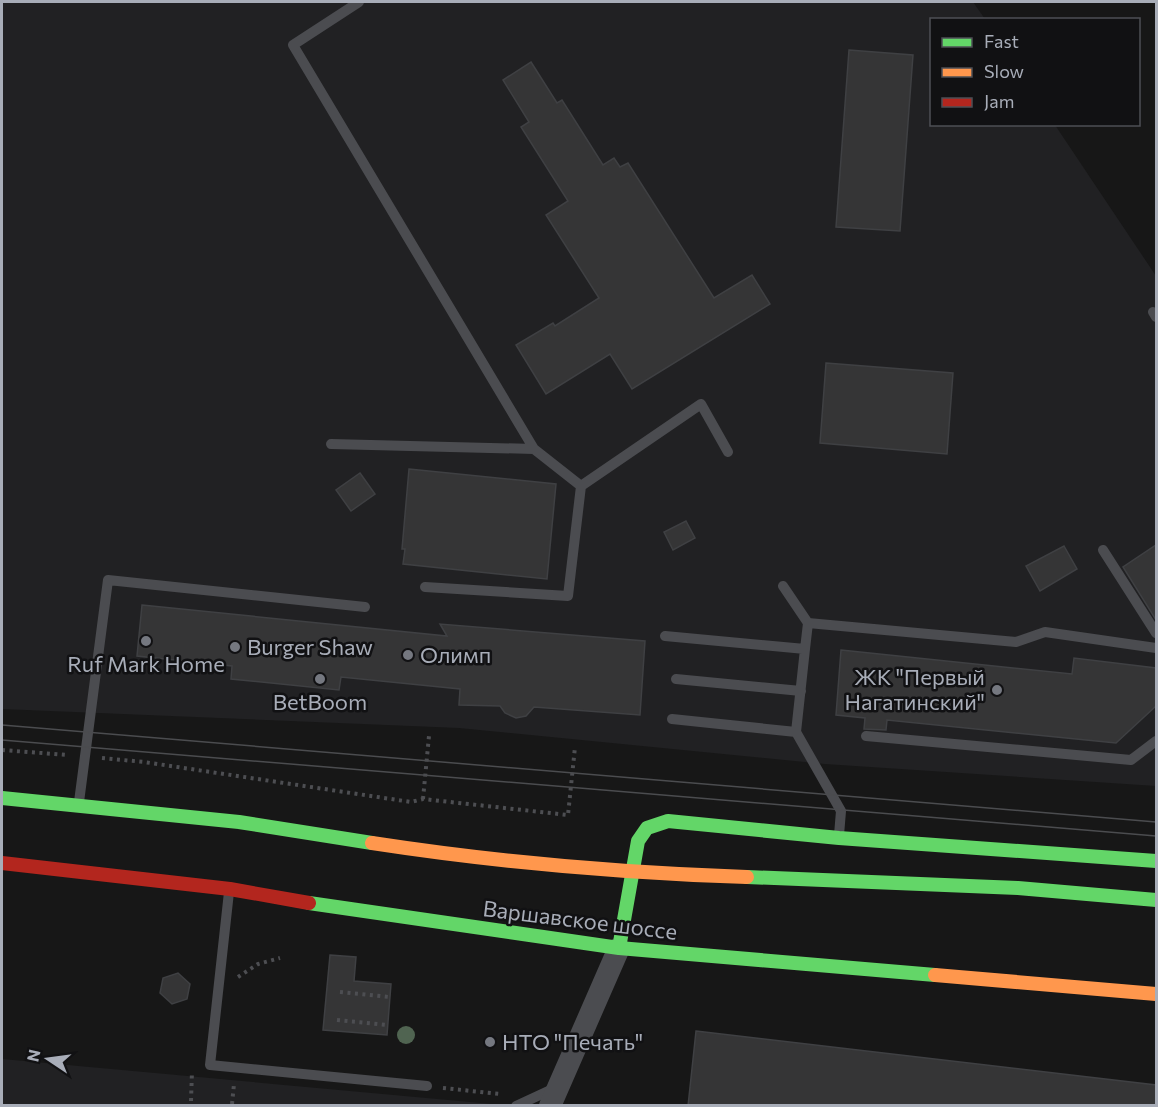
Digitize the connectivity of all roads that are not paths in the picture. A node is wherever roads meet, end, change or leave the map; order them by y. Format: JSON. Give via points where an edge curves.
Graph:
{"nodes":[{"id":1,"x":359,"y":2,"type":"edge"},
{"id":2,"x":331,"y":444,"type":"dead end"},
{"id":3,"x":534,"y":449,"type":"junction"},
{"id":4,"x":728,"y":452,"type":"dead end"},
{"id":5,"x":581,"y":486,"type":"junction"},
{"id":6,"x":1103,"y":550,"type":"dead end"},
{"id":7,"x":783,"y":586,"type":"dead end"},
{"id":8,"x":426,"y":588,"type":"dead end"},
{"id":9,"x":365,"y":607,"type":"dead end"},
{"id":10,"x":808,"y":623,"type":"junction"},
{"id":11,"x":1156,"y":633,"type":"edge"},
{"id":12,"x":665,"y":636,"type":"dead end"},
{"id":13,"x":1156,"y":648,"type":"edge"},
{"id":14,"x":805,"y":649,"type":"junction"},
{"id":15,"x":676,"y":679,"type":"dead end"},
{"id":16,"x":801,"y":691,"type":"junction"},
{"id":17,"x":672,"y":719,"type":"dead end"},
{"id":18,"x":796,"y":732,"type":"junction"},
{"id":19,"x":866,"y":736,"type":"dead end"},
{"id":20,"x":1156,"y":741,"type":"edge"},
{"id":21,"x":2,"y":798,"type":"edge"},
{"id":22,"x":78,"y":806,"type":"junction"},
{"id":23,"x":838,"y":838,"type":"junction"},
{"id":24,"x":1156,"y":861,"type":"edge"},
{"id":25,"x":2,"y":863,"type":"edge"},
{"id":26,"x":631,"y":873,"type":"junction"},
{"id":27,"x":230,"y":889,"type":"junction"},
{"id":28,"x":1156,"y":900,"type":"edge"},
{"id":29,"x":619,"y":948,"type":"junction"},
{"id":30,"x":1156,"y":994,"type":"edge"},
{"id":31,"x":427,"y":1086,"type":"road end"},
{"id":32,"x":555,"y":1096,"type":"edge"},
{"id":33,"x":516,"y":1106,"type":"edge"}],
"edges":[{"from":1,"to":3,"type":"lane","via":[[293,45]]},
{"from":2,"to":3,"type":"lane"},
{"from":3,"to":5,"type":"lane"},
{"from":4,"to":5,"type":"lane","via":[[701,404]]},
{"from":5,"to":8,"type":"lane","via":[[568,596]]},
{"from":6,"to":11,"type":"lane"},
{"from":7,"to":10,"type":"lane"},
{"from":9,"to":22,"type":"lane","via":[[108,580]]},
{"from":10,"to":13,"type":"lane","via":[[1016,642],[1044,632]]},
{"from":10,"to":14,"type":"lane"},
{"from":12,"to":14,"type":"lane"},
{"from":14,"to":16,"type":"lane"},
{"from":15,"to":16,"type":"lane"},
{"from":16,"to":18,"type":"lane"},
{"from":17,"to":18,"type":"lane"},
{"from":18,"to":23,"type":"lane","via":[[841,811]]},
{"from":19,"to":20,"type":"lane","via":[[1131,760]]},
{"from":21,"to":22,"type":"main road"},
{"from":22,"to":26,"type":"main road","via":[[239,822],[456,856]]},
{"from":23,"to":24,"type":"main road"},
{"from":23,"to":26,"type":"main road","via":[[668,821],[647,828],[638,841]]},
{"from":25,"to":27,"type":"main road","name":"Варшавское шоссе"},
{"from":26,"to":28,"type":"main road","via":[[1018,888]]},
{"from":26,"to":29,"type":"main road"},
{"from":27,"to":29,"type":"main road","name":"Варшавское шоссе"},
{"from":27,"to":31,"type":"lane","via":[[210,1065]]},
{"from":29,"to":30,"type":"main road","name":"Варшавское шоссе"},
{"from":29,"to":32,"type":"street"},
{"from":32,"to":33,"type":"lane"}]}
